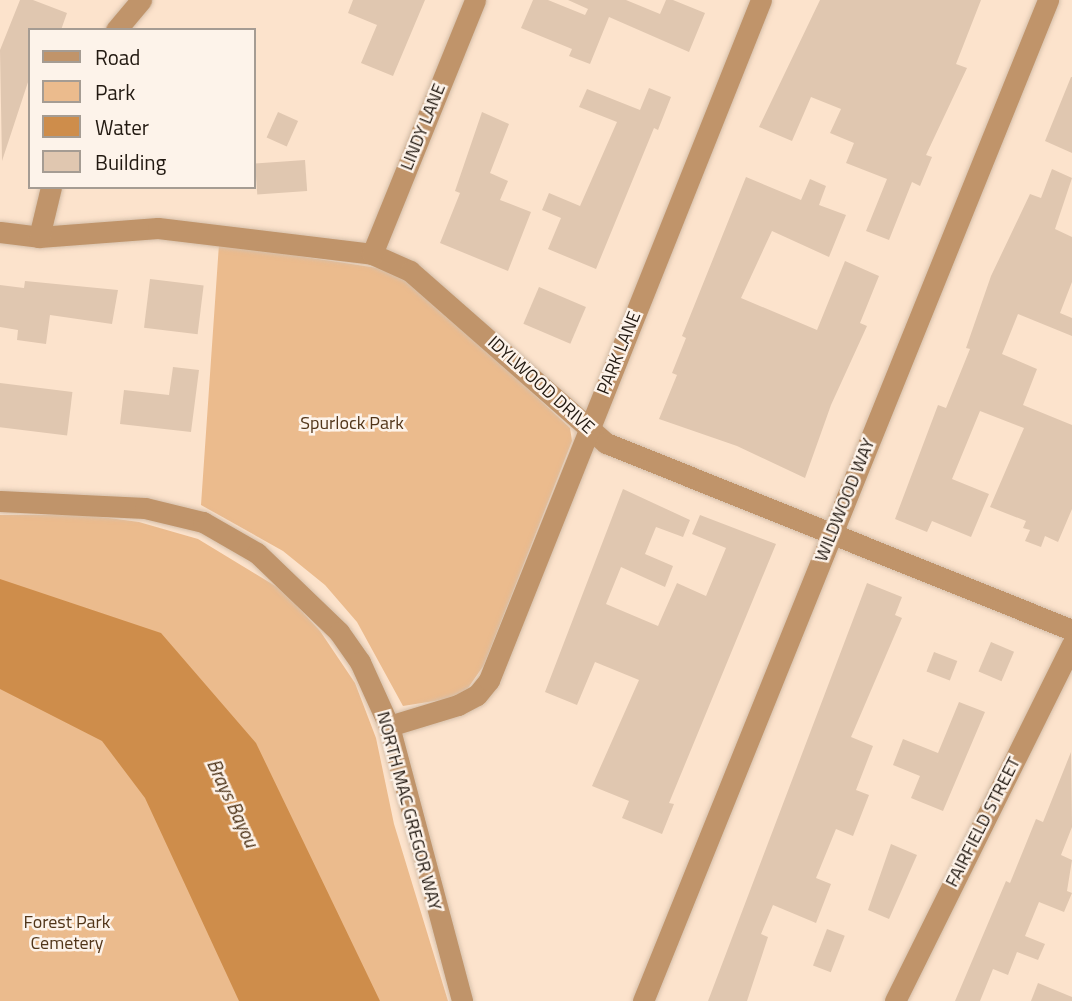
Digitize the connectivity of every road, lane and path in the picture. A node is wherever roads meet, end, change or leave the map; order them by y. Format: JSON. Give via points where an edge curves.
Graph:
{"nodes":[{"id":1,"x":141,"y":0,"type":"edge"},
{"id":2,"x":475,"y":0,"type":"edge"},
{"id":3,"x":761,"y":0,"type":"edge"},
{"id":4,"x":1048,"y":0,"type":"edge"},
{"id":5,"x":118,"y":28,"type":"edge"},
{"id":6,"x":51,"y":189,"type":"edge"},
{"id":7,"x":0,"y":232,"type":"edge"},
{"id":8,"x":39,"y":237,"type":"junction"},
{"id":9,"x":372,"y":254,"type":"junction"},
{"id":10,"x":589,"y":429,"type":"junction"},
{"id":11,"x":0,"y":501,"type":"edge"},
{"id":12,"x":832,"y":533,"type":"junction"},
{"id":13,"x":1072,"y":630,"type":"edge"},
{"id":14,"x":1072,"y":645,"type":"edge"},
{"id":15,"x":389,"y":726,"type":"junction"},
{"id":16,"x":462,"y":1001,"type":"edge"},
{"id":17,"x":643,"y":1001,"type":"edge"},
{"id":18,"x":895,"y":1001,"type":"edge"}],
"edges":[{"from":1,"to":5,"type":"street"},
{"from":2,"to":9,"type":"street","name":"LINDY LANE"},
{"from":3,"to":10,"type":"street","name":"PARK LANE"},
{"from":4,"to":12,"type":"street","name":"WILDWOOD WAY"},
{"from":6,"to":8,"type":"street"},
{"from":7,"to":8,"type":"street","name":"IDYLWOOD DRIVE"},
{"from":8,"to":9,"type":"street","name":"IDYLWOOD DRIVE","via":[[158,228]]},
{"from":9,"to":10,"type":"street","name":"IDYLWOOD DRIVE","via":[[410,271]]},
{"from":10,"to":12,"type":"street","name":"IDYLWOOD DRIVE","via":[[606,443]]},
{"from":10,"to":15,"type":"street","name":"PARK LANE","via":[[489,680],[477,695],[458,705]]},
{"from":11,"to":15,"type":"street","name":"NORTH MAC GREGOR WAY","via":[[145,508],[203,522],[257,553],[339,632],[360,662]]},
{"from":12,"to":13,"type":"street","name":"IDYLWOOD DRIVE"},
{"from":12,"to":17,"type":"street","name":"WILDWOOD WAY"},
{"from":14,"to":18,"type":"street","name":"FAIRFIELD STREET"},
{"from":15,"to":16,"type":"street","name":"NORTH MAC GREGOR WAY"}]}
